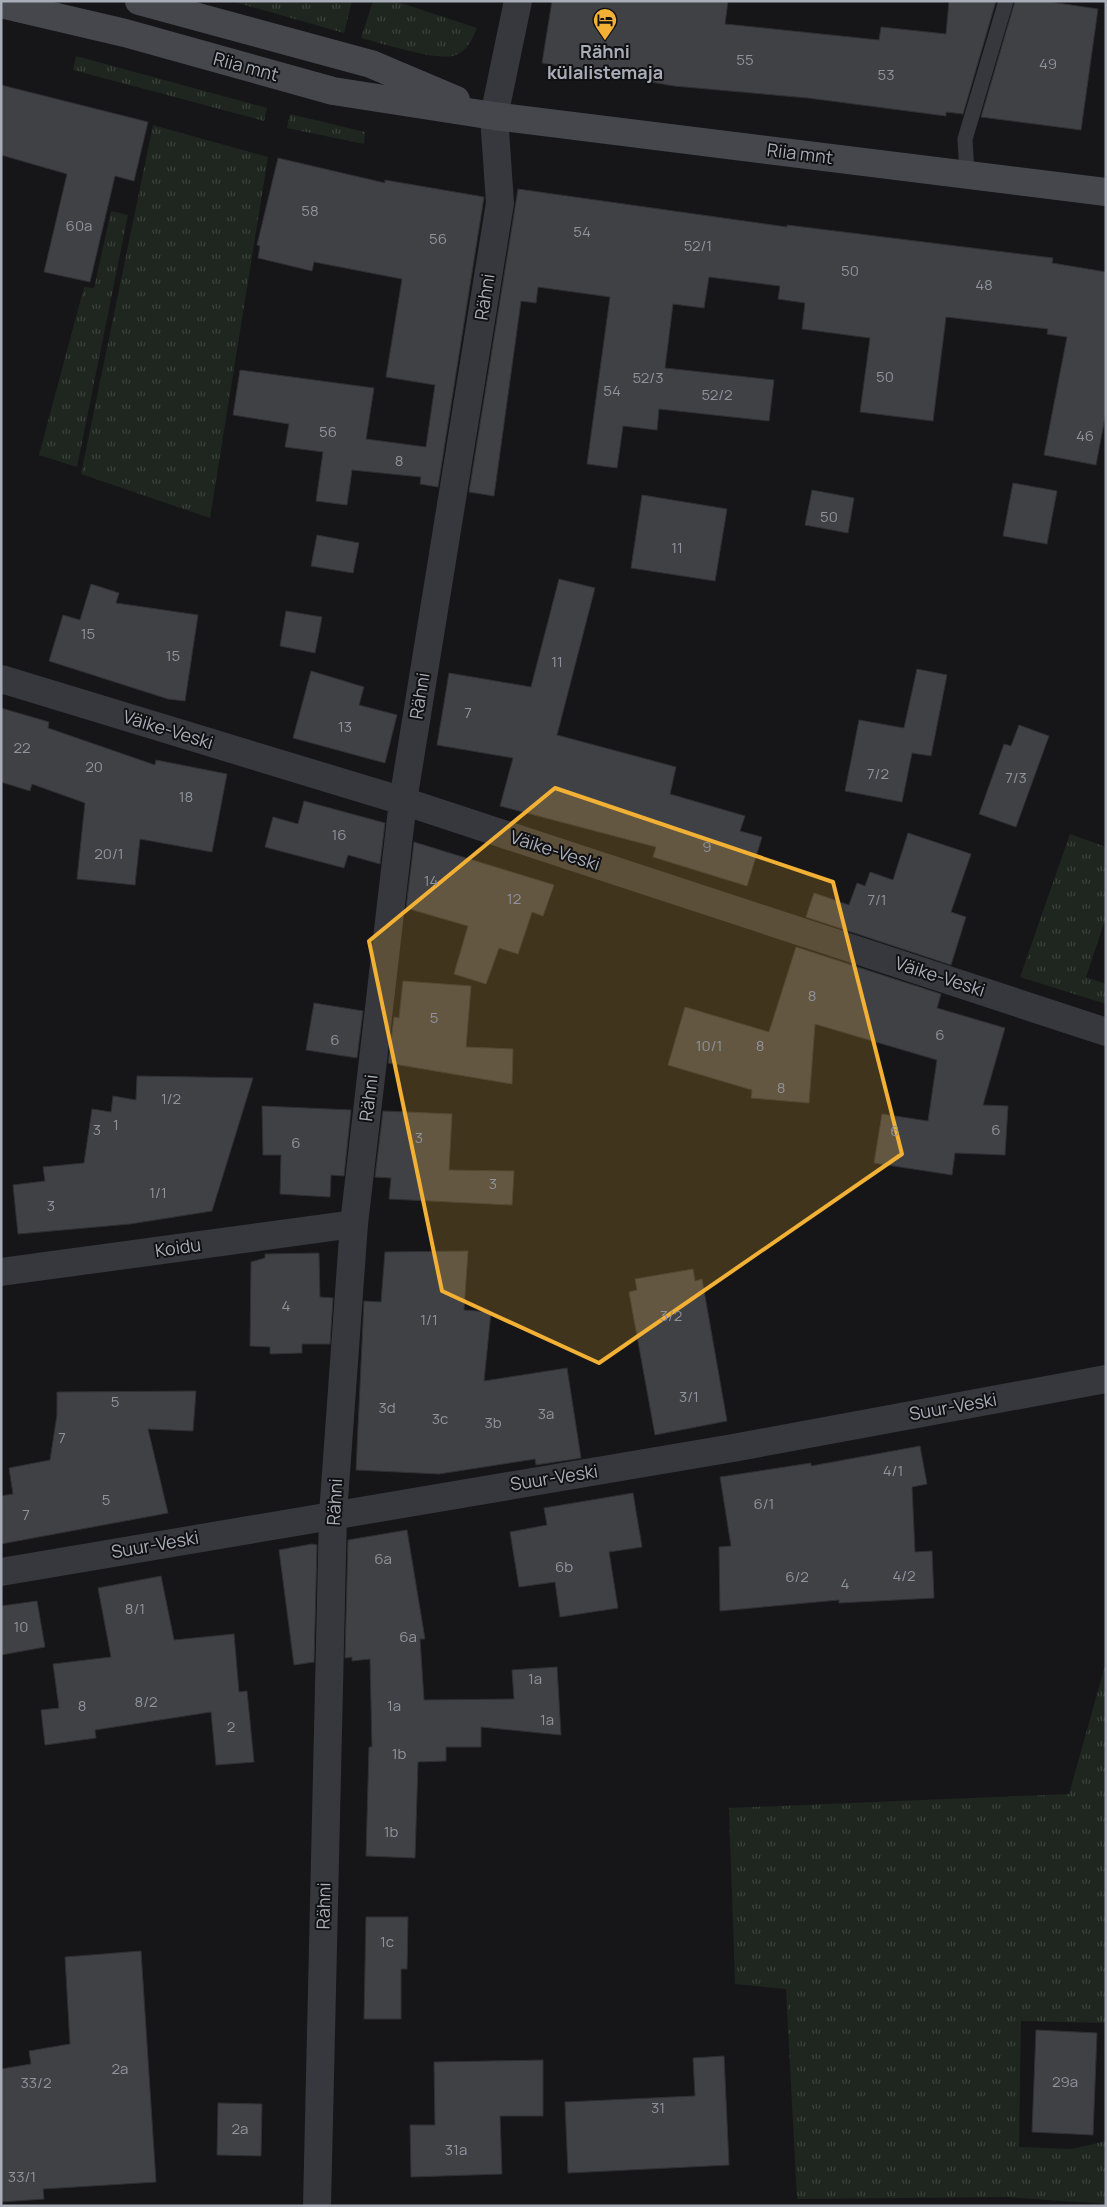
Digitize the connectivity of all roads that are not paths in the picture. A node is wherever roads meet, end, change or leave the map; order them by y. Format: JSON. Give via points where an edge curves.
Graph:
{"nodes":[{"id":1,"x":139,"y":1,"type":"edge"},
{"id":2,"x":518,"y":1,"type":"edge"},
{"id":3,"x":1006,"y":1,"type":"edge"},
{"id":4,"x":1,"y":4,"type":"edge"},
{"id":5,"x":494,"y":116,"type":"junction"},
{"id":6,"x":967,"y":174,"type":"junction"},
{"id":7,"x":1106,"y":192,"type":"edge"},
{"id":8,"x":1,"y":679,"type":"edge"},
{"id":9,"x":403,"y":801,"type":"junction"},
{"id":10,"x":1106,"y":1032,"type":"edge"},
{"id":11,"x":354,"y":1224,"type":"junction"},
{"id":12,"x":1,"y":1272,"type":"edge"},
{"id":13,"x":1106,"y":1379,"type":"edge"},
{"id":14,"x":333,"y":1514,"type":"junction"},
{"id":15,"x":1,"y":1572,"type":"edge"},
{"id":16,"x":317,"y":2206,"type":"edge"}],
"edges":[{"from":1,"to":5,"type":"main road","name":"Riia mnt","via":[[371,64]]},
{"from":2,"to":5,"type":"street","name":"Rähni"},
{"from":3,"to":6,"type":"lane","via":[[965,139]]},
{"from":4,"to":5,"type":"main road","name":"Riia mnt","via":[[333,91]]},
{"from":5,"to":6,"type":"main road","name":"Riia mnt"},
{"from":5,"to":9,"type":"street","name":"Rähni","via":[[500,203]]},
{"from":6,"to":7,"type":"main road","name":"Riia mnt"},
{"from":8,"to":9,"type":"street","name":"Väike-Veski"},
{"from":9,"to":10,"type":"street","name":"Väike-Veski"},
{"from":9,"to":11,"type":"street","name":"Rähni"},
{"from":11,"to":12,"type":"street","name":"Koidu"},
{"from":11,"to":14,"type":"street","name":"Rähni"},
{"from":13,"to":14,"type":"street","name":"Suur-Veski","via":[[733,1448]]},
{"from":14,"to":15,"type":"street","name":"Suur-Veski"},
{"from":14,"to":16,"type":"street","name":"Rähni"}]}
